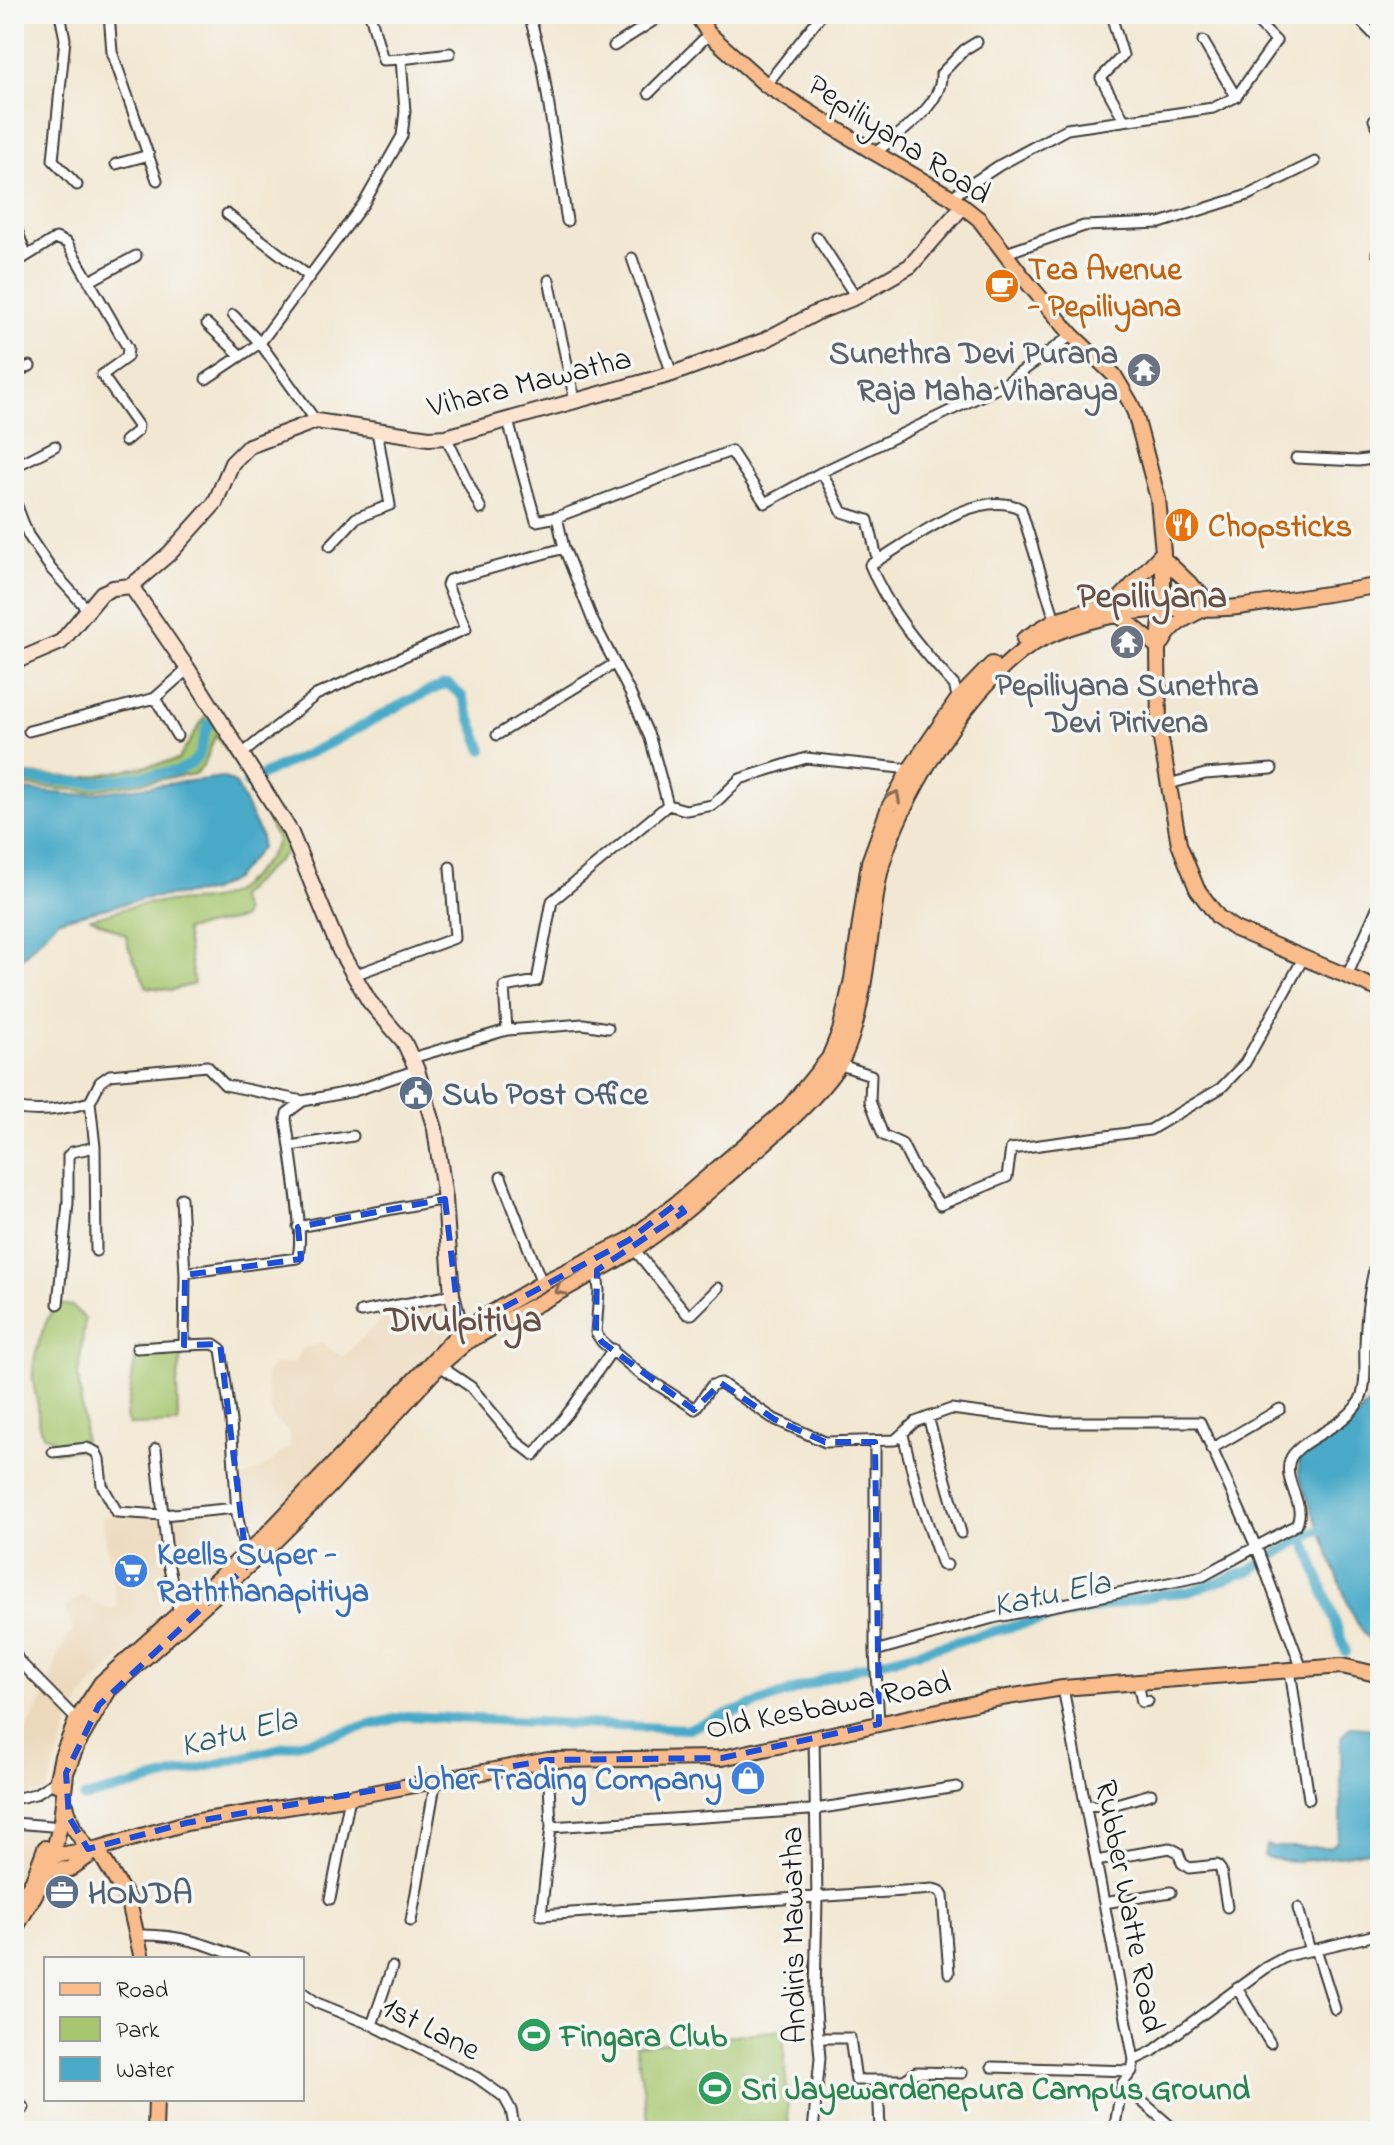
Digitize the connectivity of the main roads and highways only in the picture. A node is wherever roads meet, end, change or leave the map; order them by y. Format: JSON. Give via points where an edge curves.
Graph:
{"nodes":[{"id":1,"x":696,"y":14,"type":"edge"},
{"id":2,"x":1163,"y":555,"type":"junction"},
{"id":3,"x":1380,"y":585,"type":"edge"},
{"id":4,"x":1206,"y":603,"type":"junction"},
{"id":5,"x":1163,"y":604,"type":"junction"},
{"id":6,"x":1116,"y":612,"type":"junction"},
{"id":7,"x":1158,"y":649,"type":"junction"},
{"id":8,"x":916,"y":773,"type":"junction"},
{"id":9,"x":1380,"y":990,"type":"edge"},
{"id":10,"x":680,"y":1208,"type":"junction"},
{"id":11,"x":464,"y":1336,"type":"junction"},
{"id":12,"x":247,"y":1558,"type":"junction"},
{"id":13,"x":1380,"y":1675,"type":"edge"},
{"id":14,"x":81,"y":1724,"type":"junction"},
{"id":15,"x":64,"y":1796,"type":"junction"},
{"id":16,"x":94,"y":1849,"type":"junction"},
{"id":17,"x":46,"y":1863,"type":"junction"},
{"id":18,"x":70,"y":1869,"type":"junction"},
{"id":19,"x":35,"y":1897,"type":"junction"},
{"id":20,"x":14,"y":1910,"type":"edge"},
{"id":21,"x":14,"y":1931,"type":"edge"},
{"id":22,"x":142,"y":1957,"type":"edge"},
{"id":23,"x":156,"y":2101,"type":"edge"},
{"id":24,"x":155,"y":2131,"type":"edge"}],
"edges":[{"from":1,"to":2,"type":"main road","name":"Pepiliyana Road","via":[[709,34],[766,85],[979,219],[1072,335],[1114,375],[1135,413],[1158,499]]},
{"from":2,"to":4,"type":"main road"},
{"from":2,"to":5,"type":"main road","name":"Pepiliyana Road"},
{"from":2,"to":6,"type":"main road"},
{"from":3,"to":4,"type":"main road","via":[[1237,607]]},
{"from":4,"to":5,"type":"main road"},
{"from":4,"to":7,"type":"main road","via":[[1170,629]]},
{"from":5,"to":6,"type":"main road"},
{"from":5,"to":7,"type":"main road","name":"Pepiliyana Road"},
{"from":6,"to":7,"type":"main road"},
{"from":6,"to":8,"type":"main road","via":[[1023,651],[982,688]]},
{"from":6,"to":8,"type":"main road","via":[[1055,620],[1003,655],[958,699]]},
{"from":7,"to":9,"type":"main road","name":"Pepiliyana Road","via":[[1159,728],[1179,844],[1197,889],[1218,917],[1235,929]]},
{"from":8,"to":10,"type":"main road","via":[[889,807],[869,862],[834,1062]]},
{"from":10,"to":11,"type":"main road","via":[[542,1283]]},
{"from":10,"to":11,"type":"main road","one_way":true,"via":[[634,1249]]},
{"from":11,"to":12,"type":"main road"},
{"from":12,"to":14,"type":"main road","via":[[109,1690]]},
{"from":12,"to":14,"type":"main road","via":[[101,1683]]},
{"from":13,"to":16,"type":"main road","name":"Old Kesbawa Road","via":[[1342,1666],[1063,1688],[722,1758],[548,1760],[186,1823]]},
{"from":14,"to":15,"type":"main road"},
{"from":14,"to":17,"type":"main road","via":[[62,1756]]},
{"from":15,"to":16,"type":"main road","via":[[73,1827]]},
{"from":15,"to":17,"type":"main road"},
{"from":16,"to":17,"type":"main road","name":"Old Kesbawa Road"},
{"from":16,"to":18,"type":"main road","name":"Old Kesbawa Road"},
{"from":16,"to":22,"type":"main road","via":[[129,1902]]},
{"from":17,"to":18,"type":"main road"},
{"from":17,"to":19,"type":"main road"},
{"from":17,"to":20,"type":"main road"},
{"from":18,"to":19,"type":"main road","name":"Old Kesbawa Road"},
{"from":19,"to":21,"type":"main road"},
{"from":23,"to":24,"type":"main road"}]}
